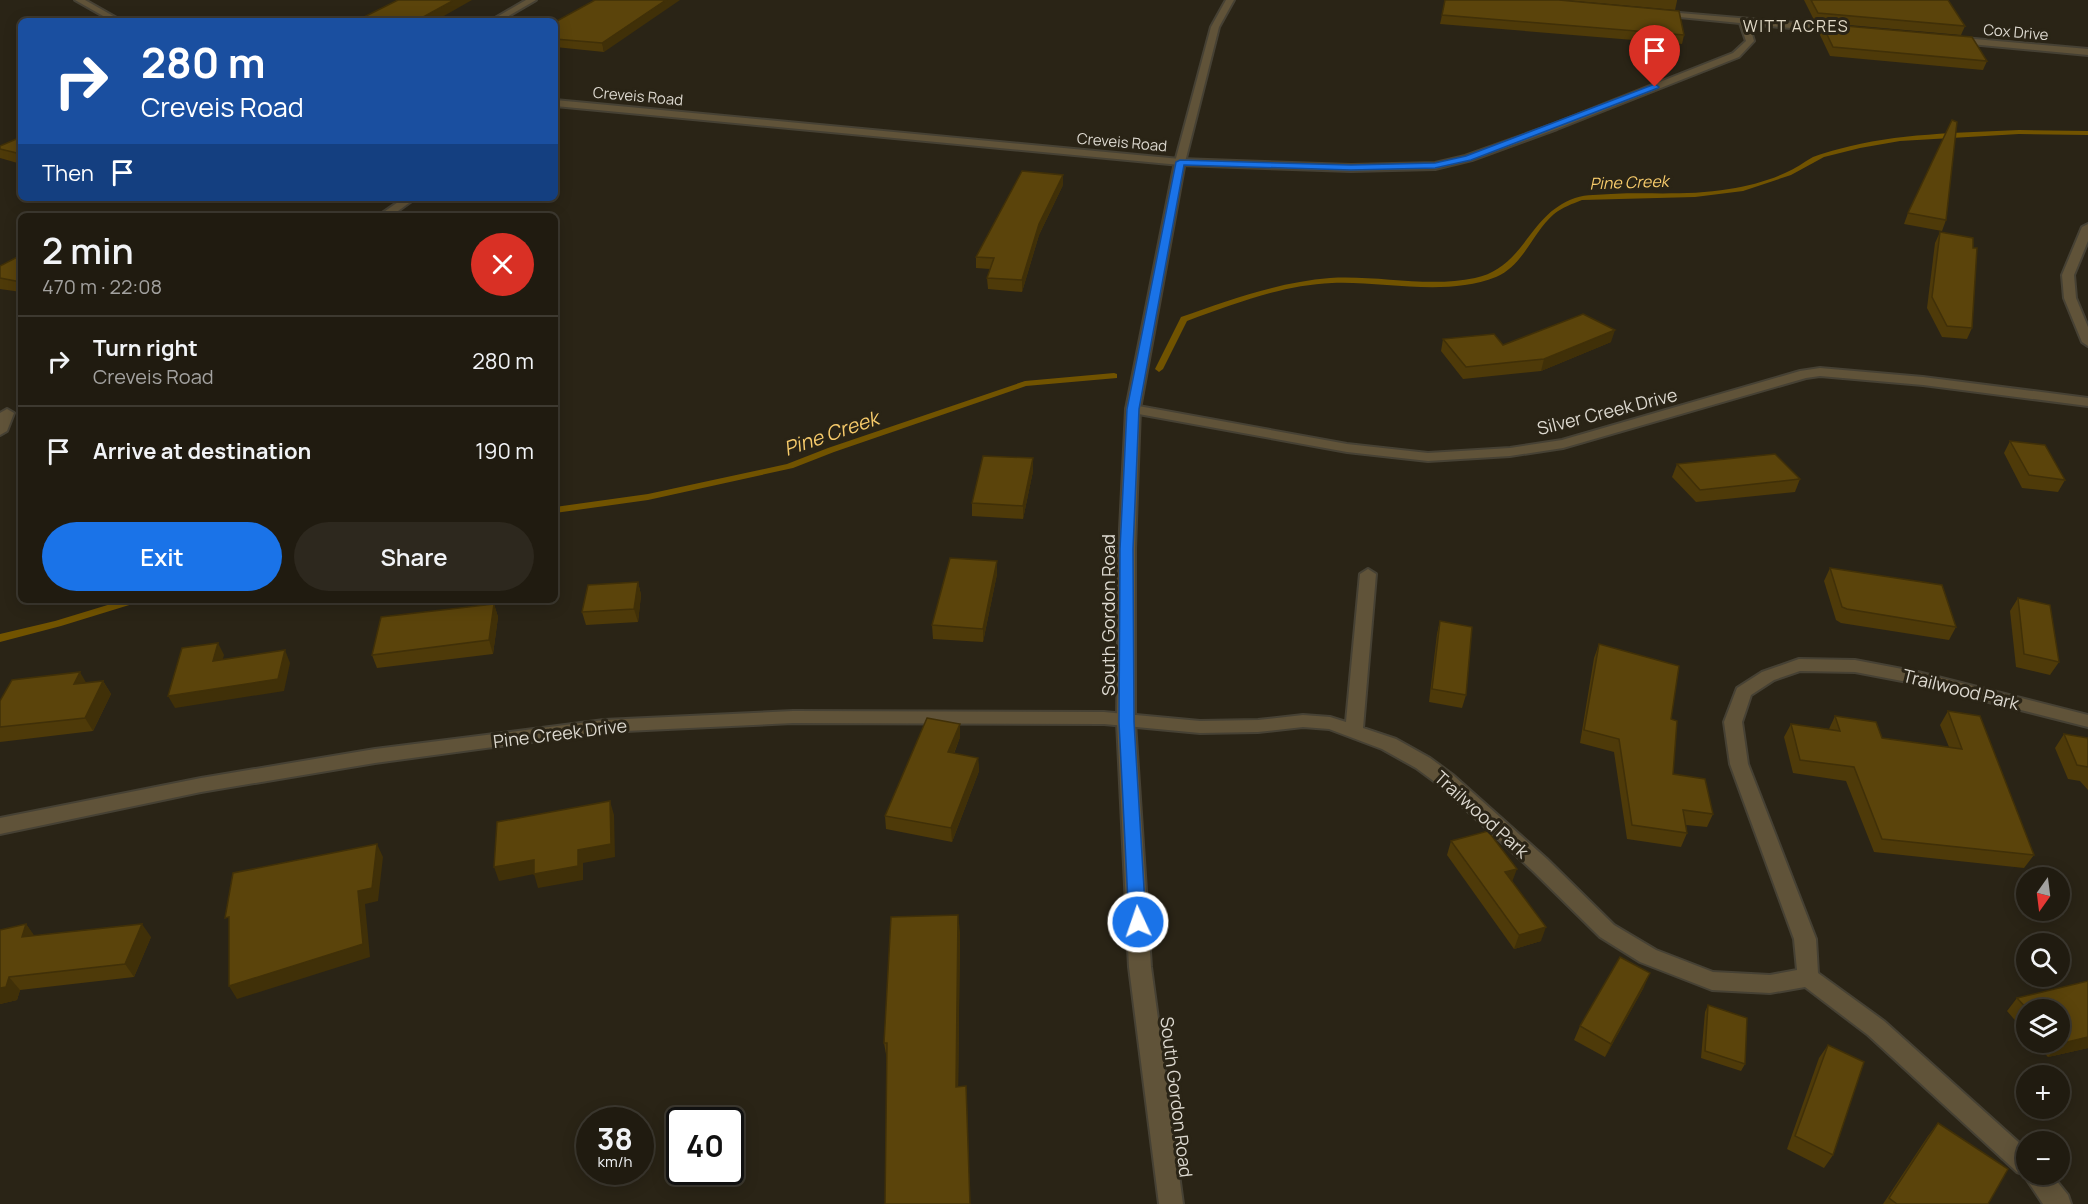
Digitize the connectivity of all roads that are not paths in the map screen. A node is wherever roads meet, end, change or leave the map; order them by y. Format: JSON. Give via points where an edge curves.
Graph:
{"nodes":[{"id":1,"x":532,"y":0,"type":"edge"},
{"id":2,"x":1230,"y":0,"type":"edge"},
{"id":3,"x":86,"y":1,"type":"edge"},
{"id":4,"x":1651,"y":13,"type":"edge"},
{"id":5,"x":113,"y":18,"type":"edge"},
{"id":6,"x":499,"y":18,"type":"edge"},
{"id":7,"x":1744,"y":21,"type":"junction"},
{"id":8,"x":1851,"y":31,"type":"edge"},
{"id":9,"x":1946,"y":39,"type":"edge"},
{"id":10,"x":2088,"y":52,"type":"edge"},
{"id":11,"x":558,"y":103,"type":"edge"},
{"id":12,"x":1180,"y":162,"type":"junction"},
{"id":13,"x":406,"y":201,"type":"edge"},
{"id":14,"x":388,"y":213,"type":"edge"},
{"id":15,"x":2088,"y":227,"type":"edge"},
{"id":16,"x":2088,"y":342,"type":"edge"},
{"id":17,"x":2088,"y":402,"type":"edge"},
{"id":18,"x":1133,"y":409,"type":"junction"},
{"id":19,"x":7,"y":413,"type":"dead end"},
{"id":20,"x":0,"y":431,"type":"edge"},
{"id":21,"x":1368,"y":574,"type":"dead end"},
{"id":22,"x":2088,"y":721,"type":"edge"},
{"id":23,"x":1126,"y":722,"type":"junction"},
{"id":24,"x":1353,"y":731,"type":"junction"},
{"id":25,"x":0,"y":826,"type":"edge"},
{"id":26,"x":1808,"y":977,"type":"junction"},
{"id":27,"x":2016,"y":1155,"type":"edge"},
{"id":28,"x":2044,"y":1185,"type":"edge"},
{"id":29,"x":1171,"y":1204,"type":"edge"},
{"id":30,"x":2059,"y":1204,"type":"edge"}],
"edges":[{"from":1,"to":6,"type":"street"},
{"from":2,"to":12,"type":"street","name":"South Gordon Road","via":[[1215,27]]},
{"from":3,"to":5,"type":"street"},
{"from":4,"to":7,"type":"street"},
{"from":7,"to":8,"type":"street"},
{"from":7,"to":12,"type":"street","name":"Creveis Road","via":[[1750,41],[1736,55],[1468,158],[1435,166],[1351,168]]},
{"from":9,"to":10,"type":"street","name":"Cox Drive"},
{"from":11,"to":12,"type":"street","name":"Creveis Road"},
{"from":12,"to":18,"type":"street","name":"South Gordon Road"},
{"from":13,"to":14,"type":"street"},
{"from":15,"to":16,"type":"street","via":[[2068,275],[2070,298]]},
{"from":17,"to":18,"type":"street","name":"Silver Creek Drive","via":[[1820,372],[1563,444],[1428,457],[1347,448]]},
{"from":18,"to":23,"type":"street","name":"South Gordon Road"},
{"from":19,"to":20,"type":"street"},
{"from":21,"to":24,"type":"street"},
{"from":22,"to":26,"type":"street","name":"Trailwood Park","via":[[1854,666],[1799,665],[1768,676],[1743,692],[1733,722],[1739,764],[1805,939]]},
{"from":23,"to":24,"type":"street","name":"Trailwood Park","via":[[1200,727],[1304,721],[1330,723]]},
{"from":23,"to":25,"type":"street","name":"Pine Creek Drive","via":[[1104,718],[793,717],[604,726],[375,756],[201,785]]},
{"from":23,"to":29,"type":"street","name":"South Gordon Road","via":[[1140,967]]},
{"from":24,"to":26,"type":"street","name":"Trailwood Park","via":[[1389,744],[1446,780],[1607,931],[1648,957],[1712,981],[1770,984]]},
{"from":26,"to":27,"type":"street","via":[[1876,1028]]},
{"from":28,"to":30,"type":"street"}]}
